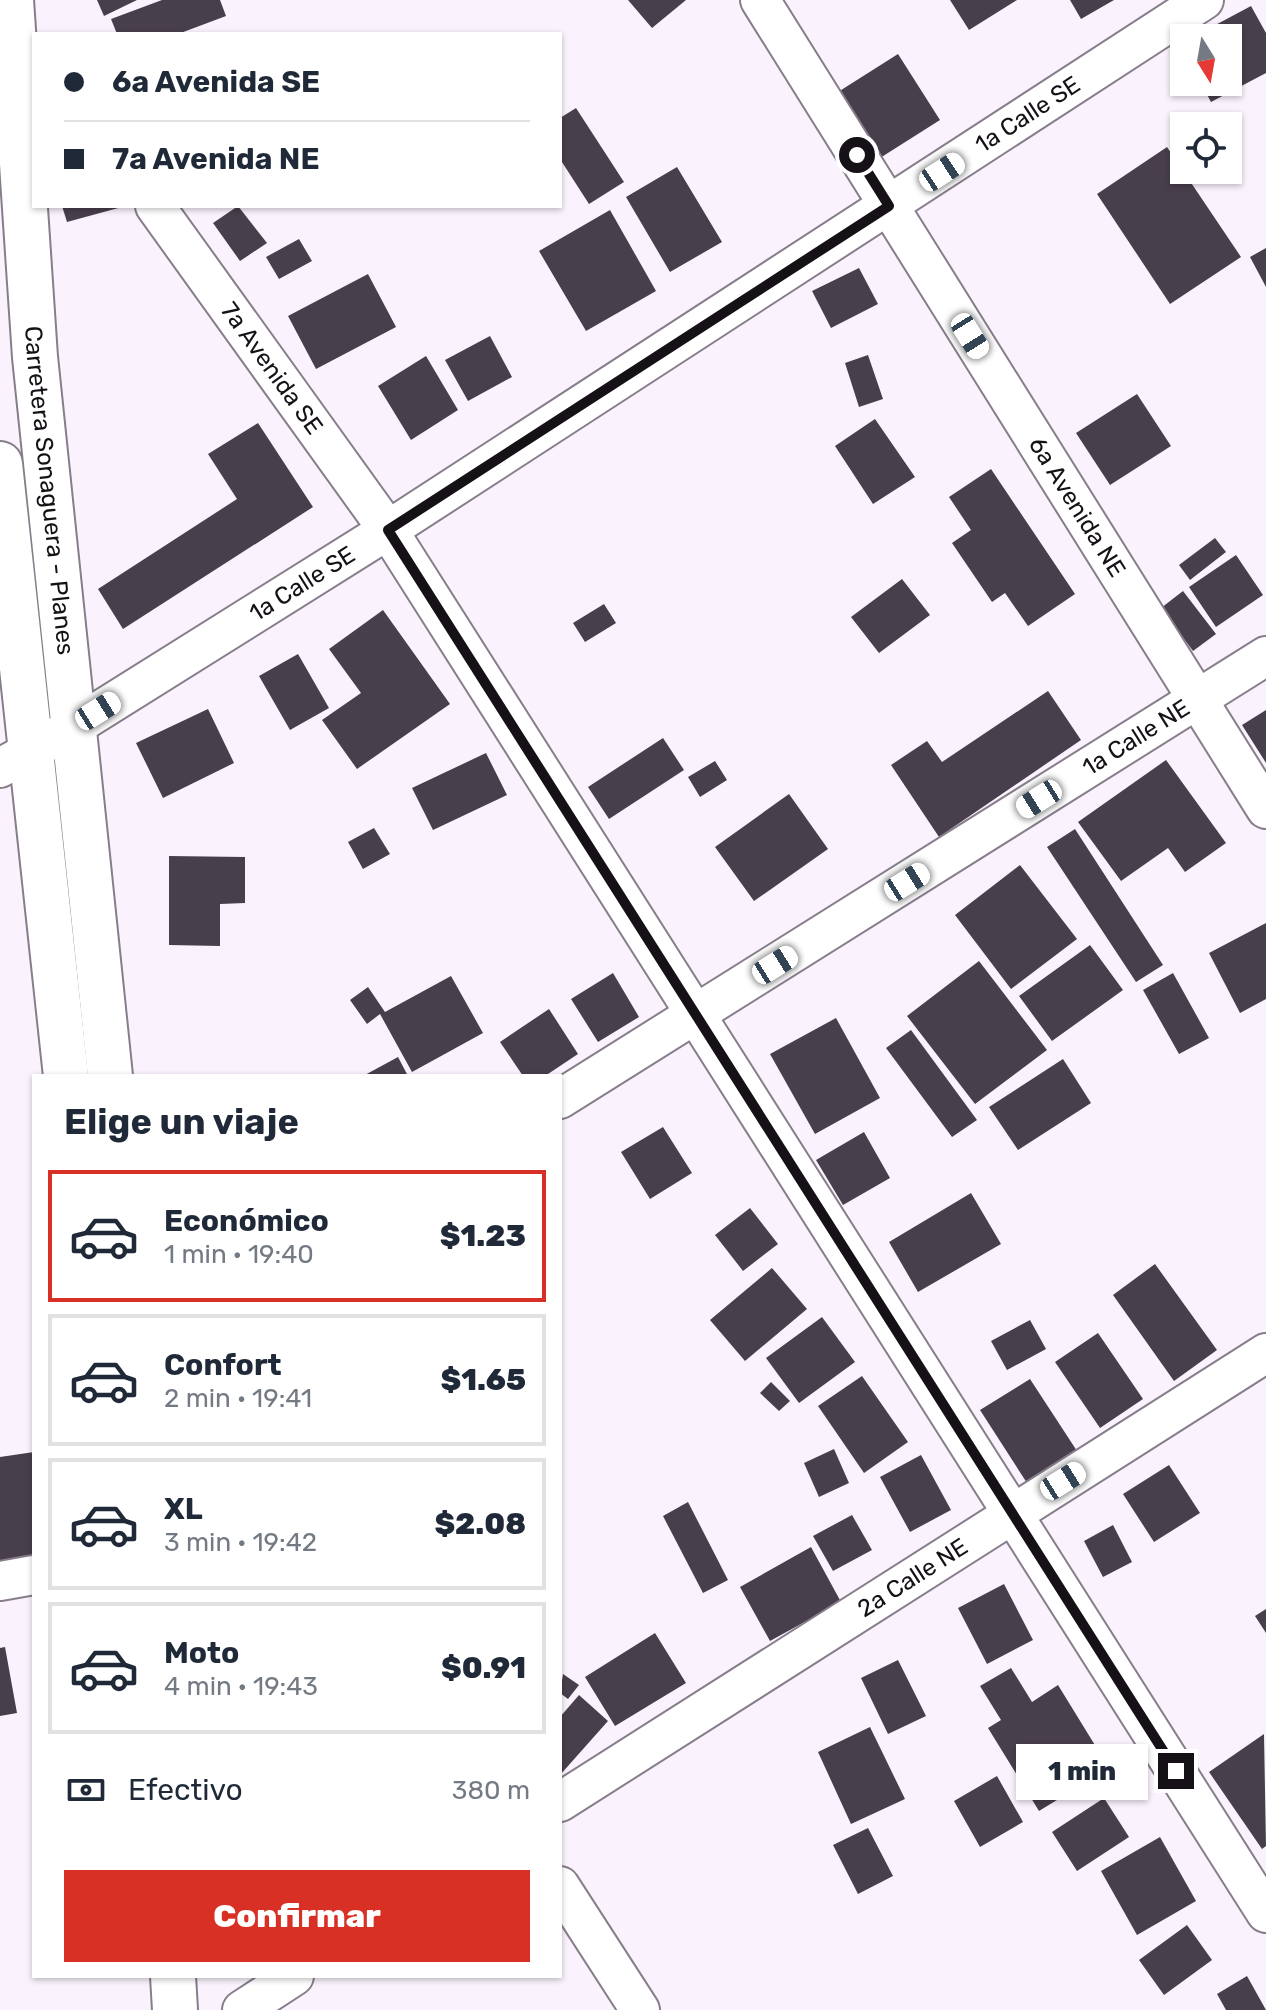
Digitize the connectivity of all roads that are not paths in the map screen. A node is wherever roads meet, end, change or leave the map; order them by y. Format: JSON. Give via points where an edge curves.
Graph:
{"nodes":[{"id":1,"x":11,"y":0,"type":"edge"},
{"id":2,"x":760,"y":0,"type":"edge"},
{"id":3,"x":1204,"y":0,"type":"edge"},
{"id":4,"x":26,"y":87,"type":"edge"},
{"id":5,"x":889,"y":206,"type":"junction"},
{"id":6,"x":156,"y":208,"type":"edge"},
{"id":7,"x":0,"y":464,"type":"edge"},
{"id":8,"x":388,"y":530,"type":"junction"},
{"id":9,"x":1266,"y":656,"type":"edge"},
{"id":10,"x":1197,"y":699,"type":"junction"},
{"id":11,"x":72,"y":728,"type":"junction"},
{"id":12,"x":15,"y":759,"type":"edge"},
{"id":13,"x":1266,"y":809,"type":"edge"},
{"id":14,"x":695,"y":1014,"type":"junction"},
{"id":15,"x":66,"y":1074,"type":"edge"},
{"id":16,"x":110,"y":1074,"type":"edge"},
{"id":17,"x":562,"y":1098,"type":"edge"},
{"id":18,"x":1266,"y":1353,"type":"edge"},
{"id":19,"x":1012,"y":1513,"type":"junction"},
{"id":20,"x":32,"y":1575,"type":"edge"},
{"id":21,"x":0,"y":1581,"type":"edge"},
{"id":22,"x":562,"y":1801,"type":"edge"},
{"id":23,"x":1254,"y":1866,"type":"edge"},
{"id":24,"x":562,"y":1889,"type":"edge"},
{"id":25,"x":1266,"y":1913,"type":"edge"},
{"id":26,"x":173,"y":1978,"type":"edge"},
{"id":27,"x":291,"y":1978,"type":"edge"},
{"id":28,"x":175,"y":2010,"type":"edge"},
{"id":29,"x":242,"y":2010,"type":"edge"},
{"id":30,"x":640,"y":2010,"type":"edge"}],
"edges":[{"from":1,"to":4,"type":"main road","name":"Carretera Sonaguera - Planes"},
{"from":2,"to":5,"type":"street","name":"6a Avenida NE"},
{"from":3,"to":5,"type":"street","name":"1a Calle SE"},
{"from":4,"to":11,"type":"main road","name":"Carretera Sonaguera - Planes","via":[[35,357]]},
{"from":5,"to":8,"type":"street","name":"1a Calle SE"},
{"from":5,"to":10,"type":"street","name":"6a Avenida NE"},
{"from":6,"to":8,"type":"street","name":"7a Avenida SE"},
{"from":7,"to":12,"type":"main road","name":"Carretera Sonaguera - Planes"},
{"from":8,"to":11,"type":"street","name":"1a Calle SE"},
{"from":8,"to":14,"type":"street","name":"7a Avenida SE"},
{"from":9,"to":10,"type":"street","name":"1a Calle NE"},
{"from":10,"to":13,"type":"street","name":"6a Avenida NE"},
{"from":10,"to":14,"type":"street","name":"1a Calle NE"},
{"from":11,"to":12,"type":"street","name":"1a Calle SE"},
{"from":11,"to":16,"type":"main road","name":"Carretera Sonaguera - Planes"},
{"from":12,"to":15,"type":"main road","name":"Carretera Sonaguera - Planes"},
{"from":14,"to":17,"type":"street","name":"1a Calle NE"},
{"from":14,"to":19,"type":"street","name":"7a Avenida SE"},
{"from":18,"to":19,"type":"street","name":"2a Calle NE"},
{"from":19,"to":22,"type":"street","name":"2a Calle NE"},
{"from":19,"to":23,"type":"street","name":"7a Avenida SE"},
{"from":20,"to":21,"type":"street"},
{"from":23,"to":25,"type":"street","name":"7a Avenida SE"},
{"from":24,"to":30,"type":"street"},
{"from":26,"to":28,"type":"main road"},
{"from":27,"to":29,"type":"street"}]}
